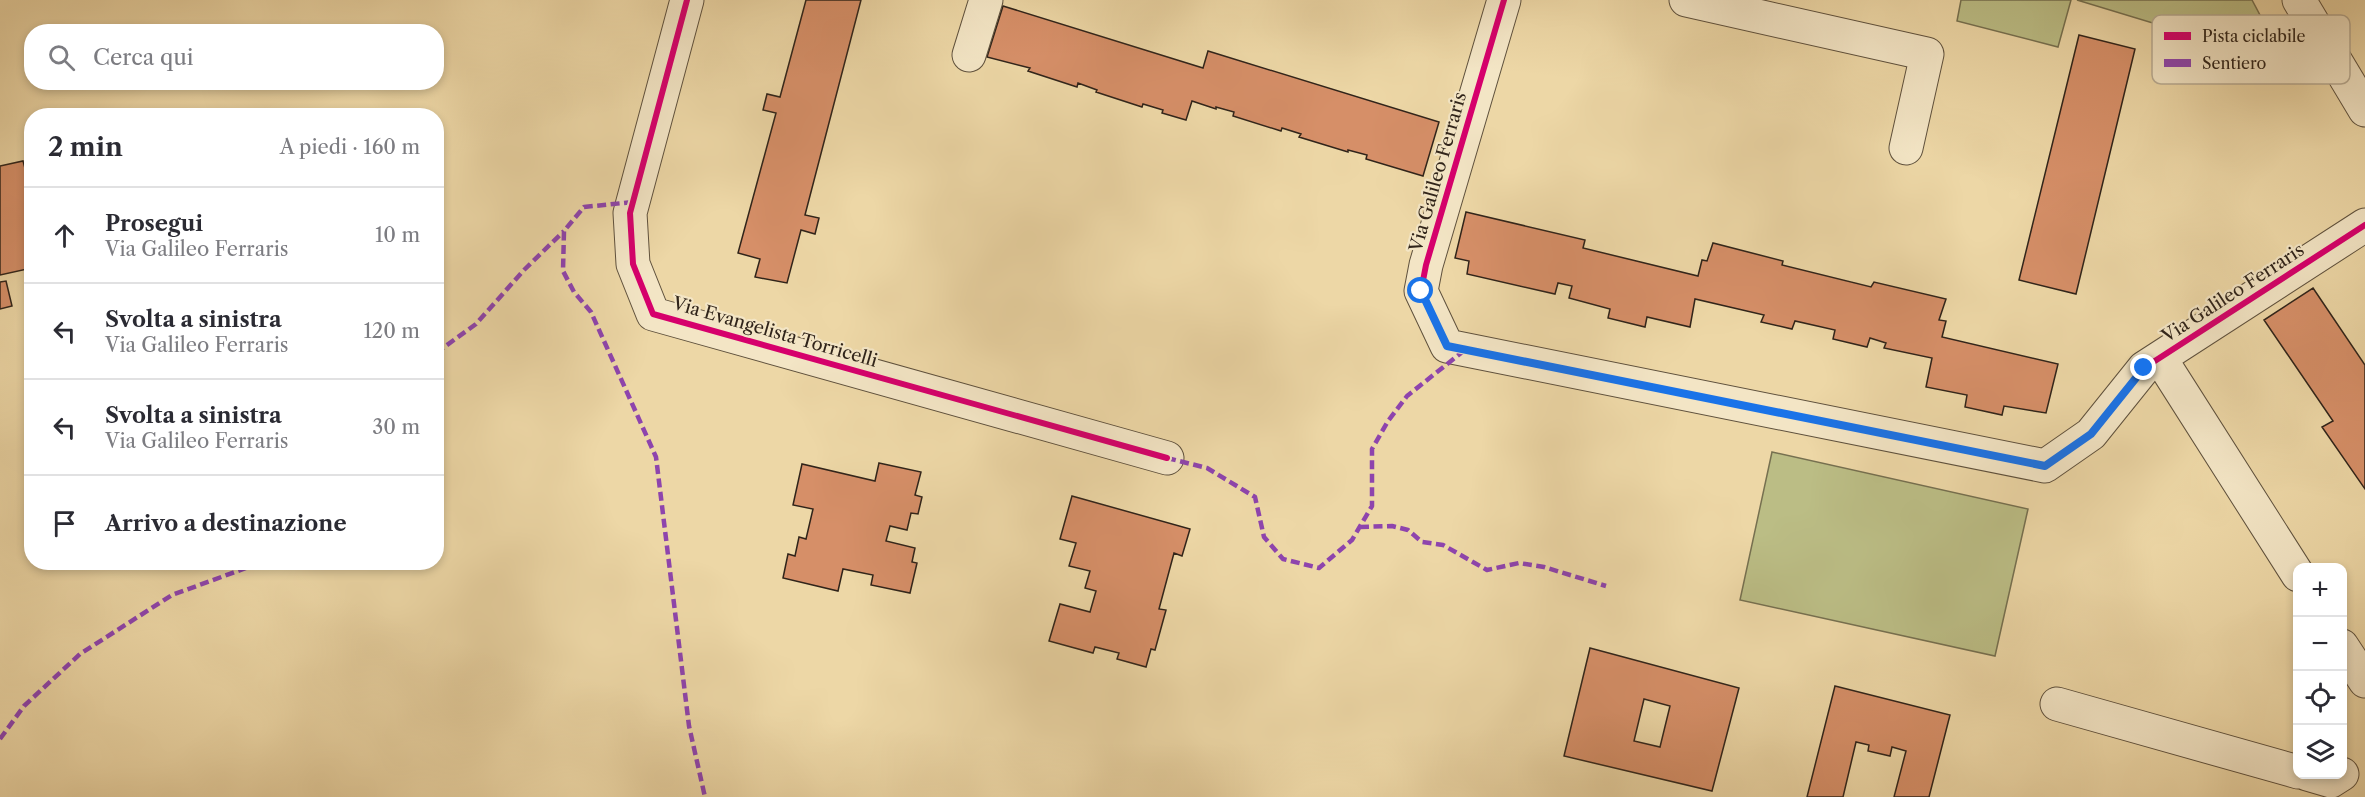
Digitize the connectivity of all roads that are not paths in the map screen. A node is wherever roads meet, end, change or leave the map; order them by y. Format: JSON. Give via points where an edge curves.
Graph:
{"nodes":[{"id":1,"x":687,"y":0,"type":"edge"},
{"id":2,"x":986,"y":0,"type":"edge"},
{"id":3,"x":1504,"y":0,"type":"edge"},
{"id":4,"x":1686,"y":0,"type":"edge"},
{"id":5,"x":2299,"y":0,"type":"edge"},
{"id":6,"x":2308,"y":15,"type":"edge"},
{"id":7,"x":969,"y":55,"type":"dead end"},
{"id":8,"x":2349,"y":84,"type":"edge"},
{"id":9,"x":2365,"y":110,"type":"edge"},
{"id":10,"x":1906,"y":148,"type":"dead end"},
{"id":11,"x":2365,"y":225,"type":"edge"},
{"id":12,"x":2160,"y":358,"type":"junction"},
{"id":13,"x":1167,"y":458,"type":"dead end"},
{"id":14,"x":2293,"y":566,"type":"edge"},
{"id":15,"x":2347,"y":652,"type":"edge"},
{"id":16,"x":2365,"y":681,"type":"edge"},
{"id":17,"x":2057,"y":704,"type":"dead end"},
{"id":18,"x":2365,"y":762,"type":"edge"},
{"id":19,"x":2293,"y":771,"type":"edge"},
{"id":20,"x":2347,"y":771,"type":"edge"}],
"edges":[{"from":1,"to":13,"type":"street","name":"Via Evangelista Torricelli","via":[[630,213],[633,264],[653,314]]},
{"from":2,"to":7,"type":"street"},
{"from":3,"to":12,"type":"street","name":"Via Galileo Ferraris","via":[[1421,291],[1447,346],[2045,466],[2091,434],[2144,368]]},
{"from":4,"to":10,"type":"street","via":[[1927,54]]},
{"from":5,"to":6,"type":"street"},
{"from":8,"to":9,"type":"street"},
{"from":11,"to":12,"type":"street","name":"Via Galileo Ferraris"},
{"from":12,"to":14,"type":"street"},
{"from":15,"to":16,"type":"street"},
{"from":17,"to":19,"type":"street"},
{"from":18,"to":20,"type":"street"}]}
